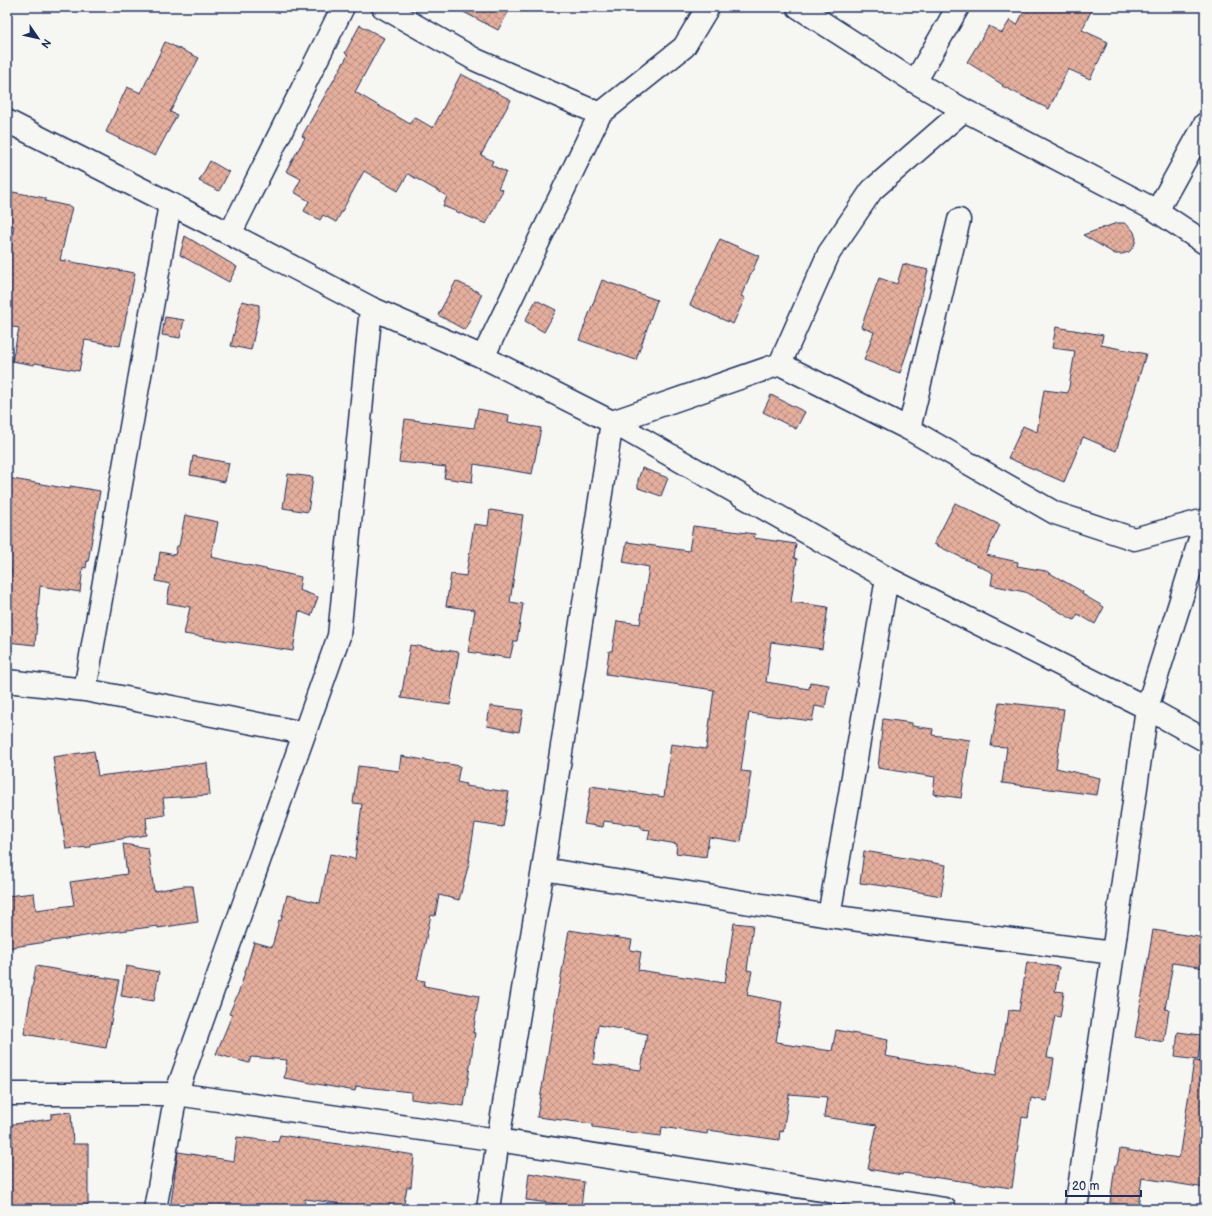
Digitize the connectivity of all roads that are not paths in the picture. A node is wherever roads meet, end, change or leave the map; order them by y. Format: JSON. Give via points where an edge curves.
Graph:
{"nodes":[{"id":1,"x":343,"y":7,"type":"edge"},
{"id":2,"x":383,"y":7,"type":"edge"},
{"id":3,"x":708,"y":7,"type":"edge"},
{"id":4,"x":798,"y":7,"type":"edge"},
{"id":5,"x":958,"y":7,"type":"edge"},
{"id":6,"x":915,"y":82,"type":"junction"},
{"id":7,"x":964,"y":110,"type":"junction"},
{"id":8,"x":600,"y":114,"type":"junction"},
{"id":9,"x":7,"y":121,"type":"edge"},
{"id":10,"x":1205,"y":124,"type":"edge"},
{"id":11,"x":170,"y":204,"type":"junction"},
{"id":12,"x":1157,"y":211,"type":"junction"},
{"id":13,"x":959,"y":220,"type":"dead end"},
{"id":14,"x":230,"y":234,"type":"junction"},
{"id":15,"x":1205,"y":244,"type":"edge"},
{"id":16,"x":371,"y":308,"type":"junction"},
{"id":17,"x":483,"y":357,"type":"junction"},
{"id":18,"x":780,"y":364,"type":"junction"},
{"id":19,"x":612,"y":422,"type":"junction"},
{"id":20,"x":910,"y":429,"type":"junction"},
{"id":21,"x":1205,"y":520,"type":"edge"},
{"id":22,"x":1205,"y":523,"type":"edge"},
{"id":23,"x":887,"y":578,"type":"junction"},
{"id":24,"x":7,"y":681,"type":"edge"},
{"id":25,"x":85,"y":690,"type":"junction"},
{"id":26,"x":1147,"y":708,"type":"junction"},
{"id":27,"x":304,"y":733,"type":"junction"},
{"id":28,"x":1205,"y":740,"type":"edge"},
{"id":29,"x":543,"y":869,"type":"junction"},
{"id":30,"x":829,"y":916,"type":"junction"},
{"id":31,"x":1114,"y":953,"type":"junction"},
{"id":32,"x":7,"y":1094,"type":"edge"},
{"id":33,"x":176,"y":1094,"type":"junction"},
{"id":34,"x":498,"y":1140,"type":"junction"},
{"id":35,"x":155,"y":1209,"type":"edge"},
{"id":36,"x":488,"y":1209,"type":"edge"},
{"id":37,"x":945,"y":1209,"type":"edge"},
{"id":38,"x":1076,"y":1209,"type":"edge"}],
"edges":[{"from":1,"to":14,"type":"street"},
{"from":2,"to":8,"type":"street","via":[[476,60]]},
{"from":3,"to":8,"type":"street","via":[[684,47]]},
{"from":4,"to":6,"type":"street"},
{"from":5,"to":6,"type":"street"},
{"from":6,"to":7,"type":"street"},
{"from":7,"to":12,"type":"street"},
{"from":7,"to":18,"type":"street","via":[[872,190],[829,253]]},
{"from":8,"to":17,"type":"street"},
{"from":9,"to":11,"type":"street"},
{"from":10,"to":12,"type":"street"},
{"from":11,"to":14,"type":"street"},
{"from":11,"to":25,"type":"street"},
{"from":12,"to":15,"type":"street"},
{"from":13,"to":20,"type":"street"},
{"from":14,"to":16,"type":"street"},
{"from":16,"to":17,"type":"street"},
{"from":16,"to":27,"type":"street","via":[[339,636]]},
{"from":17,"to":19,"type":"street"},
{"from":18,"to":19,"type":"street"},
{"from":18,"to":20,"type":"street"},
{"from":19,"to":23,"type":"street"},
{"from":19,"to":29,"type":"street"},
{"from":20,"to":21,"type":"street","via":[[1055,513],[1134,539]]},
{"from":22,"to":26,"type":"street"},
{"from":23,"to":26,"type":"street"},
{"from":23,"to":30,"type":"street"},
{"from":24,"to":25,"type":"street"},
{"from":25,"to":27,"type":"street"},
{"from":26,"to":28,"type":"street"},
{"from":26,"to":31,"type":"street"},
{"from":27,"to":33,"type":"street"},
{"from":29,"to":30,"type":"street"},
{"from":29,"to":34,"type":"street"},
{"from":30,"to":31,"type":"street"},
{"from":31,"to":38,"type":"street"},
{"from":32,"to":33,"type":"street"},
{"from":33,"to":34,"type":"street"},
{"from":33,"to":35,"type":"street"},
{"from":34,"to":36,"type":"street"},
{"from":34,"to":37,"type":"street"}]}
